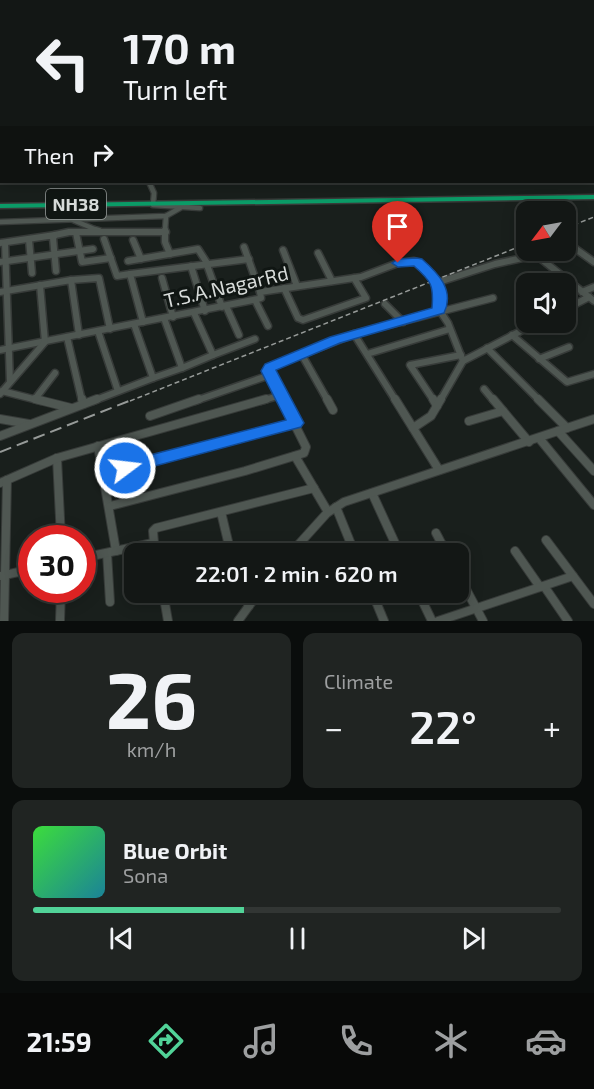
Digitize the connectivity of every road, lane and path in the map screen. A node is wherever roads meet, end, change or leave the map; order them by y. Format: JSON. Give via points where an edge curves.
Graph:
{"nodes":[{"id":1,"x":149,"y":183,"type":"edge"},
{"id":2,"x":594,"y":199,"type":"edge"},
{"id":3,"x":0,"y":206,"type":"edge"},
{"id":4,"x":150,"y":207,"type":"junction"},
{"id":5,"x":180,"y":208,"type":"junction"},
{"id":6,"x":200,"y":208,"type":"junction"},
{"id":7,"x":0,"y":211,"type":"edge"},
{"id":8,"x":398,"y":213,"type":"dead end"},
{"id":9,"x":166,"y":216,"type":"junction"},
{"id":10,"x":62,"y":220,"type":"junction"},
{"id":11,"x":75,"y":221,"type":"junction"},
{"id":12,"x":0,"y":222,"type":"edge"},
{"id":13,"x":166,"y":232,"type":"junction"},
{"id":14,"x":73,"y":233,"type":"junction"},
{"id":15,"x":55,"y":235,"type":"junction"},
{"id":16,"x":105,"y":236,"type":"junction"},
{"id":17,"x":404,"y":237,"type":"dead end"},
{"id":18,"x":29,"y":240,"type":"junction"},
{"id":19,"x":133,"y":240,"type":"dead end"},
{"id":20,"x":3,"y":243,"type":"edge"},
{"id":21,"x":244,"y":247,"type":"dead end"},
{"id":22,"x":576,"y":247,"type":"edge"},
{"id":23,"x":93,"y":249,"type":"dead end"},
{"id":24,"x":283,"y":250,"type":"dead end"},
{"id":25,"x":79,"y":251,"type":"junction"},
{"id":26,"x":318,"y":253,"type":"dead end"},
{"id":27,"x":54,"y":254,"type":"junction"},
{"id":28,"x":170,"y":254,"type":"junction"},
{"id":29,"x":30,"y":257,"type":"junction"},
{"id":30,"x":111,"y":258,"type":"junction"},
{"id":31,"x":141,"y":259,"type":"junction"},
{"id":32,"x":249,"y":259,"type":"junction"},
{"id":33,"x":593,"y":260,"type":"edge"},
{"id":34,"x":128,"y":261,"type":"dead end"},
{"id":35,"x":3,"y":262,"type":"edge"},
{"id":36,"x":207,"y":264,"type":"junction"},
{"id":37,"x":191,"y":266,"type":"junction"},
{"id":38,"x":56,"y":271,"type":"dead end"},
{"id":39,"x":32,"y":273,"type":"dead end"},
{"id":40,"x":130,"y":274,"type":"junction"},
{"id":41,"x":162,"y":278,"type":"dead end"},
{"id":42,"x":354,"y":278,"type":"junction"},
{"id":43,"x":70,"y":280,"type":"junction"},
{"id":44,"x":332,"y":281,"type":"junction"},
{"id":45,"x":439,"y":282,"type":"junction"},
{"id":46,"x":40,"y":285,"type":"junction"},
{"id":47,"x":297,"y":286,"type":"junction"},
{"id":48,"x":594,"y":287,"type":"edge"},
{"id":49,"x":284,"y":288,"type":"junction"},
{"id":50,"x":259,"y":289,"type":"junction"},
{"id":51,"x":3,"y":291,"type":"edge"},
{"id":52,"x":582,"y":292,"type":"junction"},
{"id":53,"x":493,"y":298,"type":"dead end"},
{"id":54,"x":591,"y":299,"type":"edge"},
{"id":55,"x":255,"y":300,"type":"junction"},
{"id":56,"x":385,"y":304,"type":"dead end"},
{"id":57,"x":576,"y":305,"type":"edge"},
{"id":58,"x":224,"y":307,"type":"junction"},
{"id":59,"x":439,"y":310,"type":"junction"},
{"id":60,"x":205,"y":311,"type":"junction"},
{"id":61,"x":194,"y":313,"type":"junction"},
{"id":62,"x":173,"y":317,"type":"junction"},
{"id":63,"x":164,"y":318,"type":"junction"},
{"id":64,"x":143,"y":322,"type":"junction"},
{"id":65,"x":403,"y":322,"type":"junction"},
{"id":66,"x":134,"y":324,"type":"junction"},
{"id":67,"x":268,"y":326,"type":"dead end"},
{"id":68,"x":110,"y":329,"type":"junction"},
{"id":69,"x":450,"y":329,"type":"junction"},
{"id":70,"x":98,"y":331,"type":"junction"},
{"id":71,"x":516,"y":333,"type":"edge"},
{"id":72,"x":354,"y":334,"type":"junction"},
{"id":73,"x":79,"y":335,"type":"junction"},
{"id":74,"x":239,"y":335,"type":"dead end"},
{"id":75,"x":512,"y":335,"type":"junction"},
{"id":76,"x":67,"y":337,"type":"junction"},
{"id":77,"x":255,"y":339,"type":"dead end"},
{"id":78,"x":45,"y":342,"type":"junction"},
{"id":79,"x":569,"y":347,"type":"dead end"},
{"id":80,"x":9,"y":348,"type":"junction"},
{"id":81,"x":487,"y":348,"type":"junction"},
{"id":82,"x":0,"y":350,"type":"edge"},
{"id":83,"x":367,"y":354,"type":"junction"},
{"id":84,"x":213,"y":355,"type":"junction"},
{"id":85,"x":302,"y":355,"type":"junction"},
{"id":86,"x":462,"y":358,"type":"junction"},
{"id":87,"x":539,"y":359,"type":"junction"},
{"id":88,"x":182,"y":368,"type":"junction"},
{"id":89,"x":55,"y":373,"type":"dead end"},
{"id":90,"x":594,"y":374,"type":"edge"},
{"id":91,"x":270,"y":375,"type":"junction"},
{"id":92,"x":153,"y":378,"type":"junction"},
{"id":93,"x":10,"y":382,"type":"junction"},
{"id":94,"x":484,"y":389,"type":"dead end"},
{"id":95,"x":118,"y":391,"type":"junction"},
{"id":96,"x":1,"y":392,"type":"edge"},
{"id":97,"x":281,"y":395,"type":"junction"},
{"id":98,"x":35,"y":399,"type":"junction"},
{"id":99,"x":83,"y":404,"type":"junction"},
{"id":100,"x":437,"y":406,"type":"junction"},
{"id":101,"x":72,"y":408,"type":"junction"},
{"id":102,"x":333,"y":410,"type":"dead end"},
{"id":103,"x":503,"y":411,"type":"junction"},
{"id":104,"x":150,"y":416,"type":"dead end"},
{"id":105,"x":0,"y":419,"type":"edge"},
{"id":106,"x":593,"y":420,"type":"edge"},
{"id":107,"x":469,"y":421,"type":"dead end"},
{"id":108,"x":296,"y":423,"type":"junction"},
{"id":109,"x":29,"y":424,"type":"junction"},
{"id":110,"x":413,"y":428,"type":"junction"},
{"id":111,"x":567,"y":428,"type":"junction"},
{"id":112,"x":558,"y":431,"type":"junction"},
{"id":113,"x":0,"y":436,"type":"edge"},
{"id":114,"x":539,"y":438,"type":"junction"},
{"id":115,"x":529,"y":442,"type":"junction"},
{"id":116,"x":98,"y":446,"type":"junction"},
{"id":117,"x":295,"y":456,"type":"junction"},
{"id":118,"x":57,"y":458,"type":"junction"},
{"id":119,"x":439,"y":471,"type":"junction"},
{"id":120,"x":594,"y":471,"type":"edge"},
{"id":121,"x":104,"y":474,"type":"junction"},
{"id":122,"x":3,"y":481,"type":"edge"},
{"id":123,"x":314,"y":488,"type":"junction"},
{"id":124,"x":372,"y":493,"type":"junction"},
{"id":125,"x":594,"y":505,"type":"edge"},
{"id":126,"x":110,"y":506,"type":"junction"},
{"id":127,"x":332,"y":510,"type":"junction"},
{"id":128,"x":221,"y":512,"type":"junction"},
{"id":129,"x":60,"y":525,"type":"edge"},
{"id":130,"x":436,"y":532,"type":"dead end"},
{"id":131,"x":546,"y":540,"type":"dead end"},
{"id":132,"x":153,"y":543,"type":"edge"},
{"id":133,"x":228,"y":543,"type":"edge"},
{"id":134,"x":300,"y":543,"type":"edge"},
{"id":135,"x":350,"y":543,"type":"edge"},
{"id":136,"x":395,"y":543,"type":"edge"},
{"id":137,"x":442,"y":543,"type":"edge"},
{"id":138,"x":124,"y":549,"type":"edge"},
{"id":139,"x":515,"y":551,"type":"dead end"},
{"id":140,"x":111,"y":552,"type":"junction"},
{"id":141,"x":96,"y":555,"type":"edge"},
{"id":142,"x":18,"y":572,"type":"edge"},
{"id":143,"x":3,"y":575,"type":"edge"},
{"id":144,"x":573,"y":576,"type":"junction"},
{"id":145,"x":542,"y":586,"type":"junction"},
{"id":146,"x":469,"y":594,"type":"edge"},
{"id":147,"x":110,"y":602,"type":"dead end"},
{"id":148,"x":61,"y":603,"type":"edge"},
{"id":149,"x":165,"y":603,"type":"edge"},
{"id":150,"x":248,"y":603,"type":"edge"},
{"id":151,"x":251,"y":603,"type":"edge"},
{"id":152,"x":377,"y":603,"type":"edge"},
{"id":153,"x":423,"y":603,"type":"edge"},
{"id":154,"x":594,"y":604,"type":"edge"},
{"id":155,"x":249,"y":606,"type":"junction"},
{"id":156,"x":477,"y":609,"type":"junction"},
{"id":157,"x":4,"y":621,"type":"edge"},
{"id":158,"x":60,"y":621,"type":"edge"},
{"id":159,"x":168,"y":621,"type":"edge"},
{"id":160,"x":238,"y":621,"type":"edge"},
{"id":161,"x":384,"y":621,"type":"edge"},
{"id":162,"x":432,"y":621,"type":"edge"},
{"id":163,"x":438,"y":621,"type":"edge"},
{"id":164,"x":483,"y":621,"type":"edge"},
{"id":165,"x":568,"y":621,"type":"edge"}],
"edges":[{"from":1,"to":4,"type":"street","via":[[154,193]]},
{"from":2,"to":4,"type":"highway","number":"NH38"},
{"from":2,"to":6,"type":"highway","number":"NH38"},
{"from":3,"to":4,"type":"highway","number":"NH38"},
{"from":4,"to":5,"type":"highway","number":"NH38"},
{"from":4,"to":6,"type":"street"},
{"from":4,"to":7,"type":"highway","number":"NH38"},
{"from":5,"to":6,"type":"highway","number":"NH38"},
{"from":5,"to":9,"type":"street"},
{"from":8,"to":17,"type":"street"},
{"from":9,"to":11,"type":"street"},
{"from":9,"to":13,"type":"street"},
{"from":10,"to":11,"type":"street"},
{"from":10,"to":12,"type":"street"},
{"from":10,"to":15,"type":"street"},
{"from":11,"to":14,"type":"street"},
{"from":11,"to":16,"type":"street"},
{"from":13,"to":16,"type":"street"},
{"from":13,"to":28,"type":"street"},
{"from":14,"to":15,"type":"street"},
{"from":14,"to":16,"type":"street"},
{"from":14,"to":25,"type":"street"},
{"from":15,"to":18,"type":"street"},
{"from":15,"to":27,"type":"street"},
{"from":16,"to":30,"type":"street"},
{"from":18,"to":20,"type":"street"},
{"from":18,"to":29,"type":"street"},
{"from":19,"to":31,"type":"street"},
{"from":20,"to":35,"type":"street"},
{"from":21,"to":32,"type":"street"},
{"from":22,"to":33,"type":"street"},
{"from":23,"to":25,"type":"street"},
{"from":24,"to":47,"type":"street"},
{"from":25,"to":27,"type":"street"},
{"from":25,"to":30,"type":"street","via":[[82,262]]},
{"from":26,"to":44,"type":"street"},
{"from":27,"to":29,"type":"street"},
{"from":27,"to":38,"type":"street"},
{"from":28,"to":31,"type":"street"},
{"from":28,"to":36,"type":"street","via":[[198,249]]},
{"from":29,"to":35,"type":"street"},
{"from":29,"to":39,"type":"street"},
{"from":30,"to":40,"type":"street","via":[[117,276]]},
{"from":31,"to":34,"type":"street"},
{"from":32,"to":36,"type":"street"},
{"from":32,"to":50,"type":"street"},
{"from":35,"to":51,"type":"street"},
{"from":36,"to":37,"type":"street"},
{"from":36,"to":58,"type":"street"},
{"from":37,"to":40,"type":"street"},
{"from":37,"to":60,"type":"street"},
{"from":40,"to":64,"type":"street"},
{"from":41,"to":62,"type":"street"},
{"from":42,"to":44,"type":"street","name":"T.S.A.NagarRd"},
{"from":42,"to":45,"type":"street","name":"T.S.A.NagarRd","via":[[414,261]]},
{"from":42,"to":49,"type":"street","via":[[366,298],[303,320],[298,318]]},
{"from":43,"to":46,"type":"street"},
{"from":43,"to":68,"type":"street","via":[[99,278]]},
{"from":43,"to":73,"type":"street"},
{"from":44,"to":47,"type":"street","name":"T.S.A.NagarRd"},
{"from":45,"to":52,"type":"street","via":[[536,255]]},
{"from":45,"to":59,"type":"street"},
{"from":46,"to":51,"type":"street"},
{"from":46,"to":78,"type":"street"},
{"from":47,"to":49,"type":"street","name":"T.S.A.NagarRd"},
{"from":48,"to":52,"type":"street"},
{"from":49,"to":50,"type":"street","name":"T.S.A.NagarRd"},
{"from":50,"to":55,"type":"street","name":"T.S.A.NagarRd","via":[[261,298]]},
{"from":51,"to":80,"type":"street"},
{"from":52,"to":54,"type":"street"},
{"from":53,"to":59,"type":"street"},
{"from":54,"to":57,"type":"street"},
{"from":55,"to":58,"type":"street","name":"T.S.A.NagarRd"},
{"from":55,"to":67,"type":"street"},
{"from":56,"to":65,"type":"street"},
{"from":58,"to":60,"type":"street","name":"T.S.A.NagarRd"},
{"from":58,"to":74,"type":"street"},
{"from":59,"to":65,"type":"street"},
{"from":59,"to":69,"type":"street"},
{"from":60,"to":61,"type":"street","name":"T.S.A.NagarRd"},
{"from":61,"to":62,"type":"street","name":"T.S.A.NagarRd"},
{"from":61,"to":84,"type":"street"},
{"from":62,"to":63,"type":"street","name":"T.S.A.NagarRd"},
{"from":63,"to":64,"type":"street","name":"T.S.A.NagarRd"},
{"from":63,"to":88,"type":"street"},
{"from":64,"to":66,"type":"street","name":"T.S.A.NagarRd"},
{"from":65,"to":72,"type":"street"},
{"from":66,"to":68,"type":"street","name":"T.S.A.NagarRd"},
{"from":66,"to":92,"type":"street"},
{"from":68,"to":70,"type":"street","name":"T.S.A.NagarRd"},
{"from":69,"to":83,"type":"street"},
{"from":69,"to":86,"type":"street"},
{"from":70,"to":73,"type":"street","name":"T.S.A.NagarRd"},
{"from":70,"to":95,"type":"street"},
{"from":71,"to":75,"type":"street"},
{"from":72,"to":83,"type":"street"},
{"from":72,"to":85,"type":"street"},
{"from":73,"to":76,"type":"street","name":"T.S.A.NagarRd"},
{"from":75,"to":81,"type":"street"},
{"from":75,"to":87,"type":"street"},
{"from":76,"to":78,"type":"street","name":"T.S.A.NagarRd"},
{"from":76,"to":99,"type":"street"},
{"from":77,"to":84,"type":"street"},
{"from":78,"to":80,"type":"street","name":"T.S.A.NagarRd"},
{"from":78,"to":93,"type":"street"},
{"from":79,"to":87,"type":"street"},
{"from":80,"to":82,"type":"street","name":"T.S.A.NagarRd"},
{"from":80,"to":93,"type":"street"},
{"from":81,"to":86,"type":"street"},
{"from":81,"to":111,"type":"street"},
{"from":83,"to":110,"type":"street"},
{"from":84,"to":88,"type":"street"},
{"from":85,"to":91,"type":"street","via":[[270,367]]},
{"from":85,"to":102,"type":"street"},
{"from":86,"to":100,"type":"street"},
{"from":86,"to":100,"type":"street","via":[[410,365]]},
{"from":87,"to":90,"type":"street","via":[[567,382]]},
{"from":88,"to":92,"type":"street"},
{"from":89,"to":98,"type":"street"},
{"from":91,"to":97,"type":"street"},
{"from":91,"to":104,"type":"street"},
{"from":92,"to":95,"type":"street"},
{"from":93,"to":96,"type":"street"},
{"from":94,"to":103,"type":"street"},
{"from":95,"to":99,"type":"street"},
{"from":96,"to":98,"type":"street"},
{"from":97,"to":108,"type":"street"},
{"from":97,"to":116,"type":"street"},
{"from":98,"to":101,"type":"street"},
{"from":99,"to":101,"type":"street"},
{"from":100,"to":110,"type":"street","via":[[428,420]]},
{"from":101,"to":109,"type":"street"},
{"from":103,"to":107,"type":"street"},
{"from":103,"to":115,"type":"street"},
{"from":105,"to":109,"type":"street"},
{"from":106,"to":111,"type":"street"},
{"from":108,"to":117,"type":"street","via":[[306,450]]},
{"from":108,"to":121,"type":"street"},
{"from":109,"to":113,"type":"street"},
{"from":110,"to":119,"type":"street"},
{"from":111,"to":112,"type":"street"},
{"from":112,"to":114,"type":"street"},
{"from":112,"to":120,"type":"street"},
{"from":114,"to":115,"type":"street"},
{"from":114,"to":125,"type":"street"},
{"from":115,"to":119,"type":"street"},
{"from":116,"to":118,"type":"street"},
{"from":116,"to":121,"type":"street"},
{"from":117,"to":123,"type":"street"},
{"from":117,"to":126,"type":"street"},
{"from":118,"to":122,"type":"street"},
{"from":118,"to":129,"type":"street"},
{"from":119,"to":124,"type":"street"},
{"from":121,"to":126,"type":"street"},
{"from":122,"to":143,"type":"street"},
{"from":123,"to":127,"type":"street"},
{"from":123,"to":128,"type":"street"},
{"from":124,"to":127,"type":"street"},
{"from":124,"to":136,"type":"street"},
{"from":126,"to":140,"type":"street"},
{"from":127,"to":134,"type":"street"},
{"from":127,"to":135,"type":"street"},
{"from":128,"to":132,"type":"street","via":[[156,528]]},
{"from":128,"to":133,"type":"street"},
{"from":130,"to":137,"type":"street"},
{"from":131,"to":144,"type":"street"},
{"from":138,"to":140,"type":"street"},
{"from":139,"to":145,"type":"street"},
{"from":140,"to":141,"type":"street"},
{"from":140,"to":147,"type":"street"},
{"from":142,"to":143,"type":"street"},
{"from":143,"to":157,"type":"street"},
{"from":144,"to":145,"type":"street"},
{"from":144,"to":154,"type":"street"},
{"from":145,"to":156,"type":"street"},
{"from":145,"to":165,"type":"street"},
{"from":146,"to":156,"type":"street"},
{"from":148,"to":158,"type":"street"},
{"from":149,"to":159,"type":"street"},
{"from":150,"to":155,"type":"street"},
{"from":151,"to":155,"type":"street"},
{"from":152,"to":161,"type":"street"},
{"from":153,"to":162,"type":"street"},
{"from":155,"to":160,"type":"street"},
{"from":156,"to":163,"type":"street"},
{"from":156,"to":164,"type":"street"}]}
